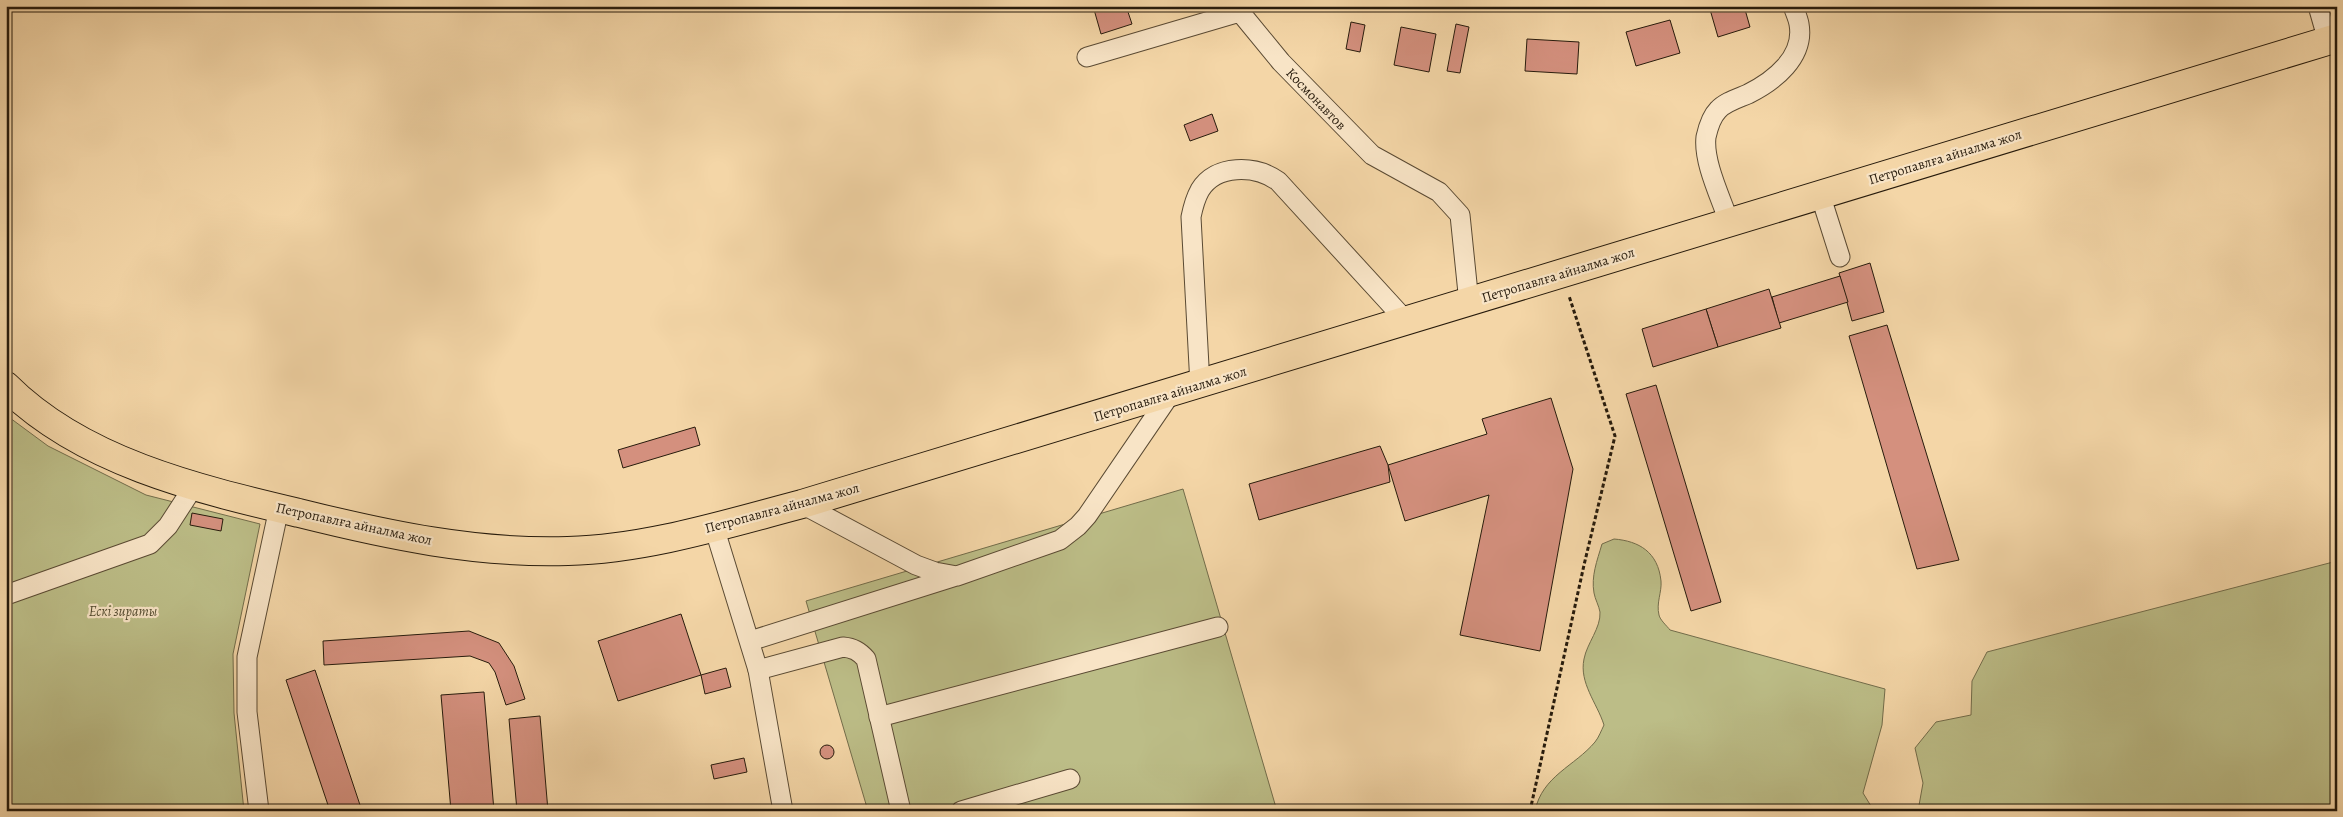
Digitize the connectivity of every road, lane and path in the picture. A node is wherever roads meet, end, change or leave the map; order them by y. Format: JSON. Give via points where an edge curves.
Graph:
{"nodes":[{"id":1,"x":1793,"y":6,"type":"edge"},
{"id":2,"x":2318,"y":6,"type":"edge"},
{"id":3,"x":2332,"y":40,"type":"edge"},
{"id":4,"x":1087,"y":57,"type":"dead end"},
{"id":5,"x":1820,"y":194,"type":"junction"},
{"id":6,"x":1729,"y":222,"type":"junction"},
{"id":7,"x":1840,"y":257,"type":"dead end"},
{"id":8,"x":1562,"y":274,"type":"junction"},
{"id":9,"x":1469,"y":303,"type":"junction"},
{"id":10,"x":1407,"y":322,"type":"junction"},
{"id":11,"x":1200,"y":385,"type":"junction"},
{"id":12,"x":6,"y":386,"type":"edge"},
{"id":13,"x":1171,"y":394,"type":"junction"},
{"id":14,"x":194,"y":486,"type":"junction"},
{"id":15,"x":802,"y":504,"type":"junction"},
{"id":16,"x":279,"y":508,"type":"junction"},
{"id":17,"x":714,"y":527,"type":"junction"},
{"id":18,"x":957,"y":576,"type":"junction"},
{"id":19,"x":6,"y":595,"type":"edge"},
{"id":20,"x":1218,"y":627,"type":"dead end"},
{"id":21,"x":750,"y":641,"type":"junction"},
{"id":22,"x":758,"y":670,"type":"junction"},
{"id":23,"x":879,"y":717,"type":"junction"},
{"id":24,"x":1070,"y":779,"type":"dead end"},
{"id":25,"x":259,"y":811,"type":"edge"},
{"id":26,"x":783,"y":811,"type":"edge"},
{"id":27,"x":901,"y":811,"type":"edge"},
{"id":28,"x":961,"y":811,"type":"edge"},
{"id":29,"x":1530,"y":811,"type":"edge"}],
"edges":[{"from":1,"to":6,"type":"street","via":[[1800,25],[1799,40],[1787,64],[1762,87],[1718,109],[1710,122],[1706,138],[1707,159]]},
{"from":2,"to":3,"type":"street"},
{"from":3,"to":5,"type":"highway","name":"Петропавлға айналма жол"},
{"from":4,"to":9,"type":"street","name":"Космонавтов","via":[[1240,12],[1281,62],[1372,155],[1439,192],[1460,215]]},
{"from":5,"to":6,"type":"highway","name":"Петропавлға айналма жол"},
{"from":5,"to":7,"type":"street"},
{"from":6,"to":8,"type":"highway","name":"Петропавлға айналма жол"},
{"from":8,"to":9,"type":"highway","name":"Петропавлға айналма жол"},
{"from":8,"to":29,"type":"path","via":[[1615,436]]},
{"from":9,"to":10,"type":"highway","name":"Петропавлға айналма жол"},
{"from":10,"to":11,"type":"highway","name":"Петропавлға айналма жол"},
{"from":10,"to":11,"type":"street","via":[[1278,181],[1267,173],[1253,170],[1223,173],[1201,188],[1191,217]]},
{"from":11,"to":13,"type":"highway","name":"Петропавлға айналма жол"},
{"from":12,"to":14,"type":"highway","name":"Петропавлға айналма жол","via":[[38,413],[92,446],[141,468]]},
{"from":13,"to":15,"type":"highway","name":"Петропавлға айналма жол"},
{"from":13,"to":18,"type":"street","via":[[1094,506],[1073,530],[1060,540]]},
{"from":14,"to":16,"type":"highway","name":"Петропавлға айналма жол"},
{"from":14,"to":19,"type":"street","via":[[168,526],[150,544]]},
{"from":15,"to":17,"type":"highway","name":"Петропавлға айналма жол"},
{"from":15,"to":18,"type":"street","via":[[916,565]]},
{"from":16,"to":17,"type":"highway","name":"Петропавлға айналма жол","via":[[378,532],[518,551],[570,551],[635,544]]},
{"from":16,"to":25,"type":"street","via":[[247,657],[247,712]]},
{"from":17,"to":21,"type":"street"},
{"from":18,"to":21,"type":"street"},
{"from":20,"to":23,"type":"street"},
{"from":21,"to":22,"type":"street"},
{"from":22,"to":23,"type":"street","via":[[842,646],[851,647],[866,659]]},
{"from":22,"to":26,"type":"street"},
{"from":23,"to":27,"type":"street"},
{"from":24,"to":28,"type":"street"}]}
